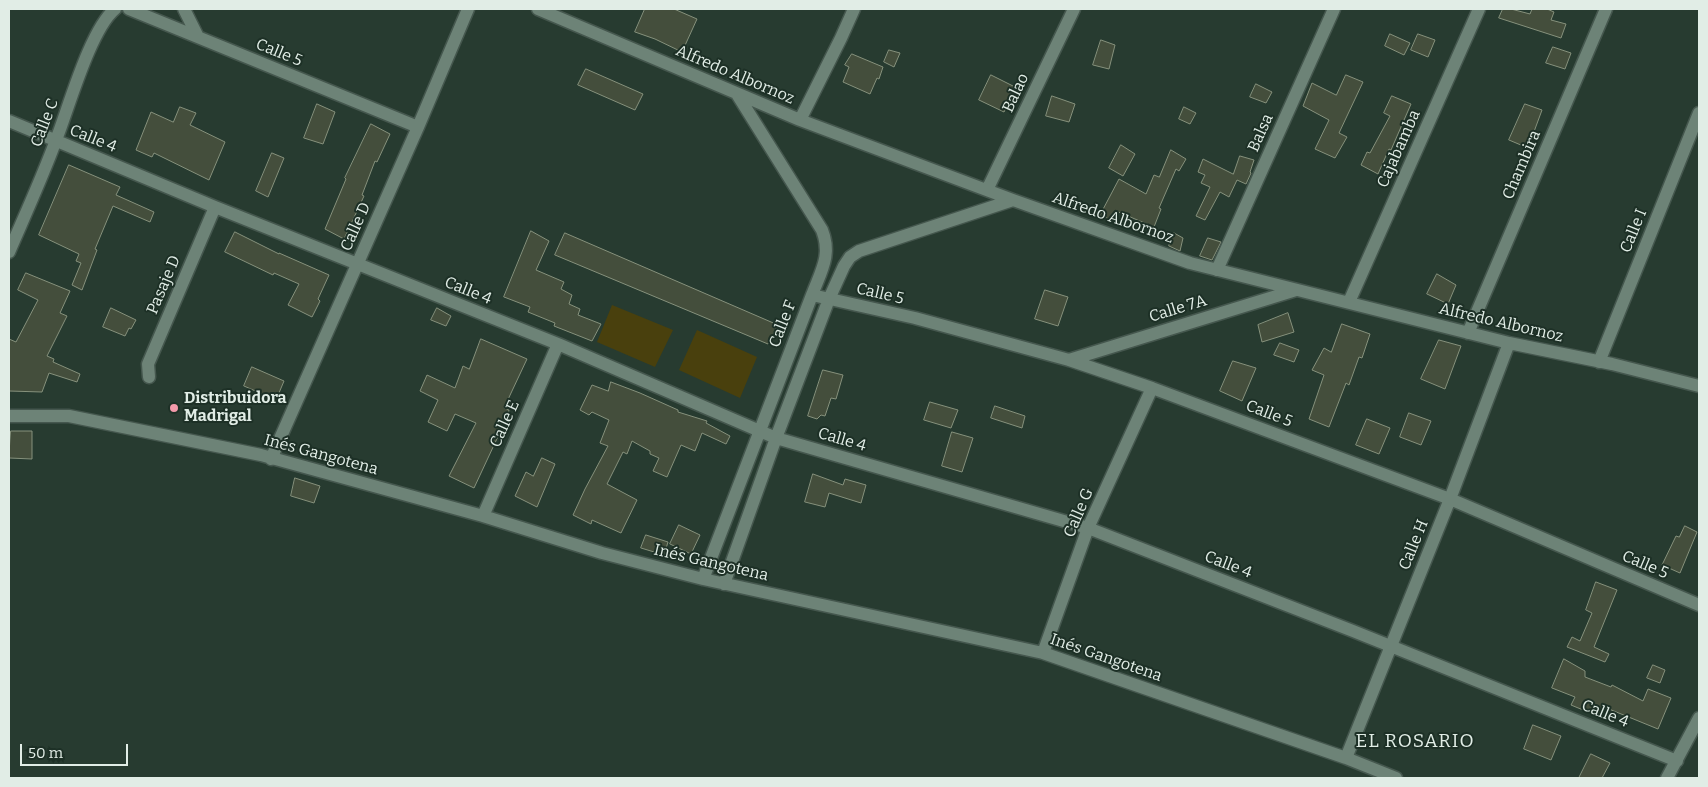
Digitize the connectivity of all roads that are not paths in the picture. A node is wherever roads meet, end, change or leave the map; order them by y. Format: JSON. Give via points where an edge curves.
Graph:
{"nodes":[{"id":1,"x":115,"y":9,"type":"edge"},
{"id":2,"x":129,"y":9,"type":"edge"},
{"id":3,"x":184,"y":9,"type":"edge"},
{"id":4,"x":468,"y":9,"type":"edge"},
{"id":5,"x":538,"y":9,"type":"edge"},
{"id":6,"x":854,"y":9,"type":"edge"},
{"id":7,"x":1074,"y":9,"type":"edge"},
{"id":8,"x":1334,"y":9,"type":"edge"},
{"id":9,"x":1480,"y":9,"type":"edge"},
{"id":10,"x":1592,"y":9,"type":"edge"},
{"id":11,"x":1605,"y":11,"type":"edge"},
{"id":12,"x":198,"y":37,"type":"junction"},
{"id":13,"x":737,"y":94,"type":"junction"},
{"id":14,"x":1699,"y":113,"type":"edge"},
{"id":15,"x":800,"y":120,"type":"junction"},
{"id":16,"x":9,"y":121,"type":"edge"},
{"id":17,"x":418,"y":127,"type":"junction"},
{"id":18,"x":56,"y":141,"type":"junction"},
{"id":19,"x":987,"y":190,"type":"junction"},
{"id":20,"x":1013,"y":200,"type":"junction"},
{"id":21,"x":215,"y":207,"type":"junction"},
{"id":22,"x":9,"y":252,"type":"edge"},
{"id":23,"x":357,"y":263,"type":"junction"},
{"id":24,"x":1217,"y":270,"type":"junction"},
{"id":25,"x":1296,"y":290,"type":"junction"},
{"id":26,"x":812,"y":295,"type":"junction"},
{"id":27,"x":829,"y":299,"type":"junction"},
{"id":28,"x":1349,"y":302,"type":"junction"},
{"id":29,"x":1468,"y":333,"type":"junction"},
{"id":30,"x":1509,"y":343,"type":"junction"},
{"id":31,"x":558,"y":344,"type":"junction"},
{"id":32,"x":1069,"y":360,"type":"junction"},
{"id":33,"x":1599,"y":362,"type":"junction"},
{"id":34,"x":149,"y":376,"type":"dead end"},
{"id":35,"x":1699,"y":386,"type":"edge"},
{"id":36,"x":1152,"y":388,"type":"junction"},
{"id":37,"x":9,"y":416,"type":"edge"},
{"id":38,"x":759,"y":431,"type":"junction"},
{"id":39,"x":776,"y":438,"type":"junction"},
{"id":40,"x":271,"y":459,"type":"junction"},
{"id":41,"x":1450,"y":499,"type":"junction"},
{"id":42,"x":483,"y":516,"type":"junction"},
{"id":43,"x":1088,"y":528,"type":"junction"},
{"id":44,"x":704,"y":579,"type":"junction"},
{"id":45,"x":724,"y":584,"type":"junction"},
{"id":46,"x":1699,"y":605,"type":"edge"},
{"id":47,"x":1392,"y":646,"type":"junction"},
{"id":48,"x":1043,"y":653,"type":"junction"},
{"id":49,"x":1699,"y":718,"type":"edge"},
{"id":50,"x":1346,"y":758,"type":"junction"},
{"id":51,"x":1678,"y":761,"type":"junction"},
{"id":52,"x":1394,"y":778,"type":"edge"},
{"id":53,"x":1667,"y":778,"type":"edge"}],
"edges":[{"from":1,"to":18,"type":"street","name":"Calle C","via":[[93,44]]},
{"from":2,"to":12,"type":"street","name":"Calle 5"},
{"from":3,"to":12,"type":"street"},
{"from":4,"to":17,"type":"street","name":"Calle D"},
{"from":5,"to":13,"type":"street","name":"Alfredo Albornoz"},
{"from":6,"to":15,"type":"street"},
{"from":7,"to":19,"type":"street","name":"Balao"},
{"from":8,"to":24,"type":"street","name":"Balsa"},
{"from":9,"to":28,"type":"street","name":"Cajabamba"},
{"from":10,"to":11,"type":"street"},
{"from":11,"to":29,"type":"street","name":"Chambira"},
{"from":12,"to":17,"type":"street","name":"Calle 5"},
{"from":13,"to":15,"type":"street","name":"Alfredo Albornoz"},
{"from":13,"to":26,"type":"street","name":"Calle F","via":[[822,230],[827,253]]},
{"from":14,"to":33,"type":"street","name":"Calle I"},
{"from":15,"to":19,"type":"street","name":"Alfredo Albornoz"},
{"from":16,"to":18,"type":"street","name":"Calle 4"},
{"from":17,"to":23,"type":"street","name":"Calle D"},
{"from":18,"to":21,"type":"street","name":"Calle 4"},
{"from":18,"to":22,"type":"street","name":"Calle C"},
{"from":19,"to":20,"type":"street","name":"Alfredo Albornoz"},
{"from":20,"to":24,"type":"street","name":"Alfredo Albornoz"},
{"from":20,"to":27,"type":"street","name":"Calle F","via":[[859,251],[844,266]]},
{"from":21,"to":23,"type":"street","name":"Calle 4"},
{"from":21,"to":34,"type":"street","name":"Pasaje D","via":[[148,364]]},
{"from":23,"to":31,"type":"street","name":"Calle 4"},
{"from":23,"to":40,"type":"street","name":"Calle D"},
{"from":24,"to":25,"type":"street","name":"Alfredo Albornoz"},
{"from":25,"to":28,"type":"street","name":"Alfredo Albornoz"},
{"from":25,"to":32,"type":"street","name":"Calle 7A"},
{"from":26,"to":27,"type":"street","name":"Calle 5"},
{"from":26,"to":38,"type":"street","name":"Calle F"},
{"from":27,"to":32,"type":"street","name":"Calle 5","via":[[915,318]]},
{"from":27,"to":39,"type":"street","name":"Calle F"},
{"from":28,"to":29,"type":"street","name":"Alfredo Albornoz"},
{"from":29,"to":30,"type":"street","name":"Alfredo Albornoz"},
{"from":30,"to":33,"type":"street","name":"Alfredo Albornoz"},
{"from":30,"to":41,"type":"street","name":"Calle H"},
{"from":31,"to":38,"type":"street","name":"Calle 4"},
{"from":31,"to":42,"type":"street","name":"Calle E"},
{"from":32,"to":36,"type":"street","name":"Calle 5"},
{"from":33,"to":35,"type":"street","name":"Alfredo Albornoz"},
{"from":36,"to":41,"type":"street","name":"Calle 5"},
{"from":36,"to":43,"type":"street","name":"Calle G"},
{"from":37,"to":40,"type":"street","name":"Inés Gangotena","via":[[69,416]]},
{"from":38,"to":39,"type":"street","name":"Calle 4"},
{"from":38,"to":44,"type":"street","name":"Calle F"},
{"from":39,"to":43,"type":"street","name":"Calle 4"},
{"from":39,"to":45,"type":"street","name":"Calle F"},
{"from":40,"to":42,"type":"street","name":"Inés Gangotena"},
{"from":41,"to":46,"type":"street","name":"Calle 5"},
{"from":41,"to":47,"type":"street","name":"Calle H"},
{"from":42,"to":44,"type":"street","name":"Inés Gangotena","via":[[602,553]]},
{"from":43,"to":47,"type":"street","name":"Calle 4"},
{"from":43,"to":48,"type":"street","name":"Calle G"},
{"from":44,"to":45,"type":"street","name":"Inés Gangotena"},
{"from":45,"to":48,"type":"street","name":"Inés Gangotena"},
{"from":47,"to":50,"type":"street","name":"Calle H"},
{"from":47,"to":51,"type":"street","name":"Calle 4"},
{"from":48,"to":50,"type":"street","name":"Inés Gangotena"},
{"from":49,"to":51,"type":"street"},
{"from":50,"to":52,"type":"street","name":"Inés Gangotena"},
{"from":51,"to":53,"type":"street"}]}
